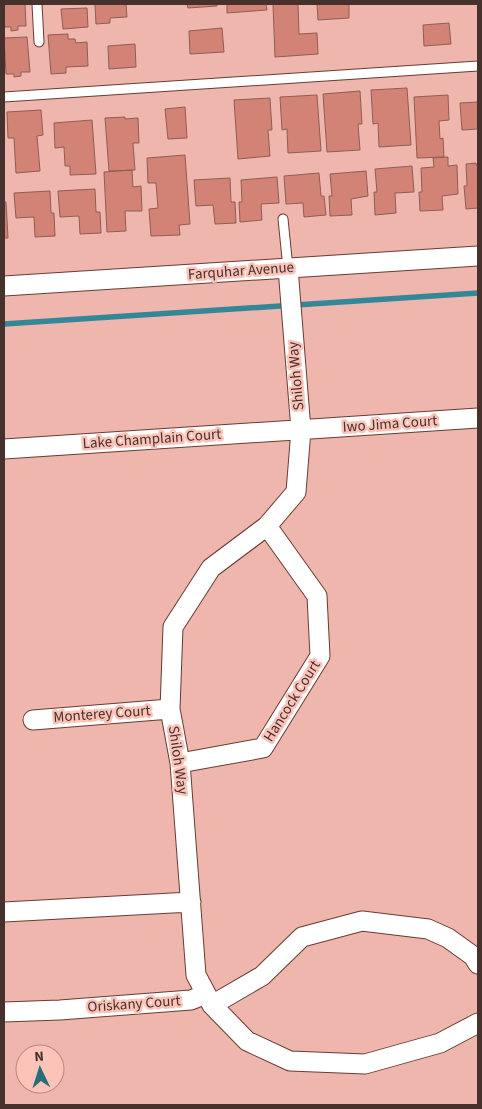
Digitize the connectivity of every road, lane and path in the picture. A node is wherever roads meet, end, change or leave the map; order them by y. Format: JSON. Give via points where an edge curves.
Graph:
{"nodes":[{"id":1,"x":37,"y":4,"type":"edge"},
{"id":2,"x":39,"y":42,"type":"dead end"},
{"id":3,"x":478,"y":66,"type":"edge"},
{"id":4,"x":4,"y":97,"type":"edge"},
{"id":5,"x":283,"y":219,"type":"dead end"},
{"id":6,"x":478,"y":256,"type":"edge"},
{"id":7,"x":288,"y":268,"type":"junction"},
{"id":8,"x":4,"y":286,"type":"edge"},
{"id":9,"x":478,"y":418,"type":"edge"},
{"id":10,"x":301,"y":430,"type":"junction"},
{"id":11,"x":4,"y":449,"type":"edge"},
{"id":12,"x":267,"y":526,"type":"junction"},
{"id":13,"x":170,"y":709,"type":"junction"},
{"id":14,"x":33,"y":720,"type":"dead end"},
{"id":15,"x":180,"y":763,"type":"junction"},
{"id":16,"x":191,"y":902,"type":"junction"},
{"id":17,"x":4,"y":912,"type":"edge"},
{"id":18,"x":478,"y":964,"type":"edge"},
{"id":19,"x":209,"y":1000,"type":"junction"},
{"id":20,"x":4,"y":1012,"type":"edge"},
{"id":21,"x":478,"y":1023,"type":"edge"}],
"edges":[{"from":1,"to":2,"type":"lane"},
{"from":3,"to":4,"type":"lane"},
{"from":5,"to":7,"type":"lane"},
{"from":6,"to":7,"type":"street","name":"Farquhar Avenue"},
{"from":7,"to":8,"type":"street","name":"Farquhar Avenue"},
{"from":7,"to":10,"type":"street","name":"Shiloh Way"},
{"from":9,"to":10,"type":"street","name":"Iwo Jima Court"},
{"from":10,"to":11,"type":"street","name":"Lake Champlain Court"},
{"from":10,"to":12,"type":"street","name":"Shiloh Way","via":[[296,492]]},
{"from":12,"to":13,"type":"street","name":"Shiloh Way","via":[[210,568],[173,627]]},
{"from":12,"to":15,"type":"street","name":"Hancock Court","via":[[317,596],[320,656],[262,748]]},
{"from":13,"to":14,"type":"street","name":"Monterey Court"},
{"from":13,"to":15,"type":"street","name":"Shiloh Way"},
{"from":15,"to":16,"type":"street","name":"Shiloh Way"},
{"from":16,"to":17,"type":"street"},
{"from":16,"to":19,"type":"street","name":"Shiloh Way","via":[[196,975]]},
{"from":18,"to":19,"type":"street","name":"Oriskany Court","via":[[473,956],[448,938],[428,929],[362,921],[302,937],[262,976]]},
{"from":19,"to":20,"type":"street","name":"Oriskany Court"},
{"from":19,"to":21,"type":"street","name":"Shiloh Way","via":[[247,1041],[290,1061],[366,1064],[440,1043]]}]}
